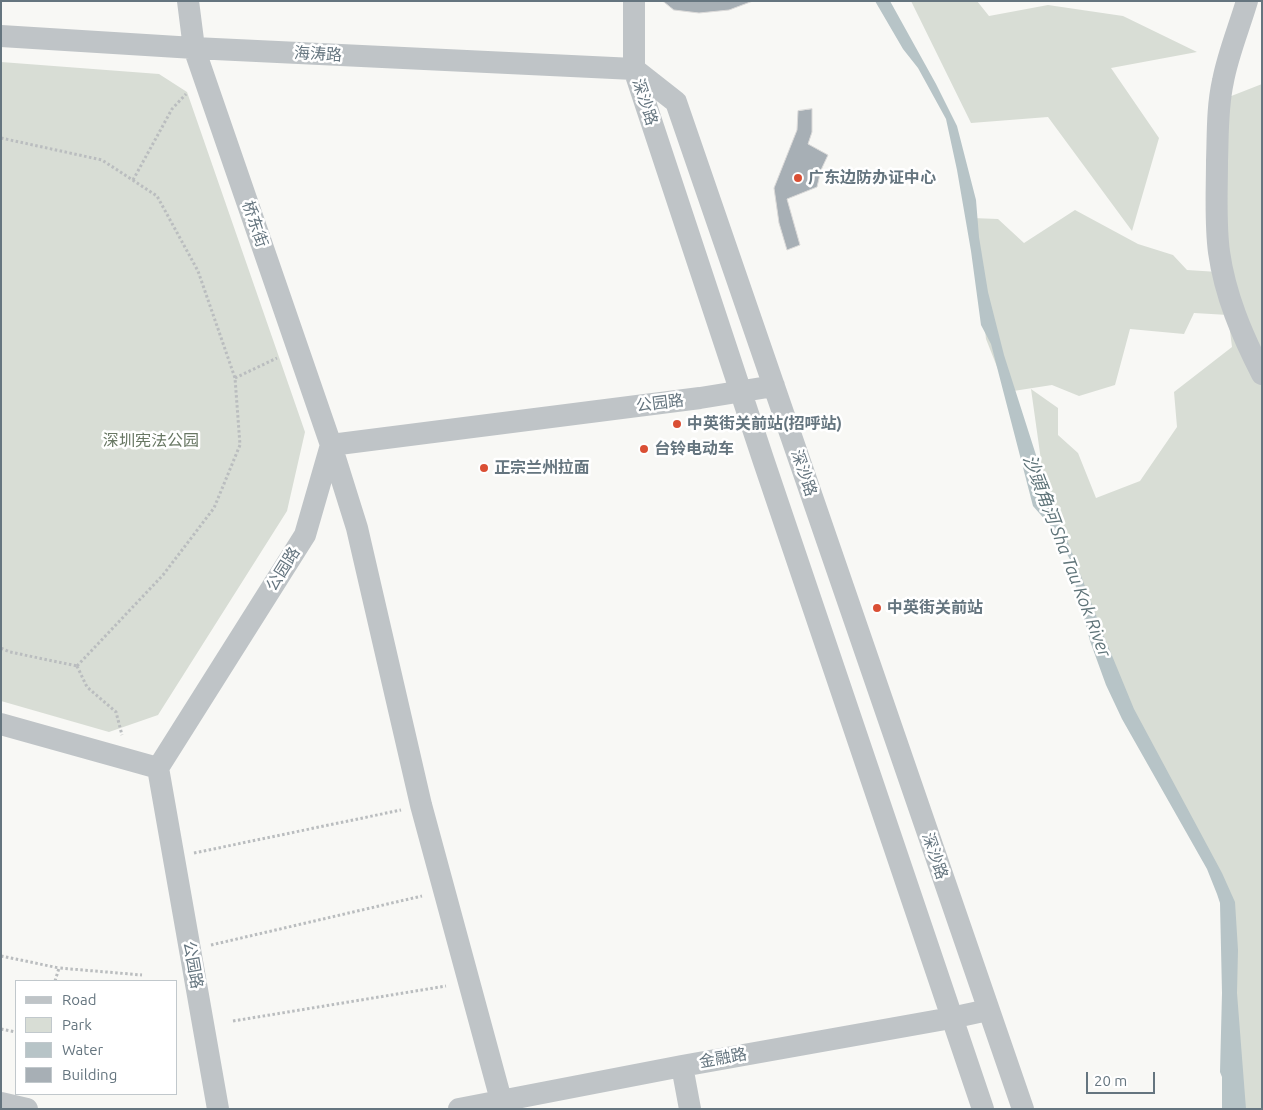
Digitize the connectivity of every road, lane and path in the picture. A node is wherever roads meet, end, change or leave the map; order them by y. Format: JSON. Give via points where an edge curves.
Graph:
{"nodes":[{"id":1,"x":188,"y":1,"type":"edge"},
{"id":2,"x":634,"y":1,"type":"edge"},
{"id":3,"x":1247,"y":1,"type":"edge"},
{"id":4,"x":1,"y":36,"type":"edge"},
{"id":5,"x":194,"y":48,"type":"junction"},
{"id":6,"x":634,"y":69,"type":"junction"},
{"id":7,"x":206,"y":83,"type":"junction"},
{"id":8,"x":1,"y":138,"type":"edge"},
{"id":9,"x":133,"y":180,"type":"junction"},
{"id":10,"x":297,"y":347,"type":"junction"},
{"id":11,"x":1262,"y":374,"type":"edge"},
{"id":12,"x":235,"y":378,"type":"junction"},
{"id":13,"x":774,"y":386,"type":"junction"},
{"id":14,"x":740,"y":391,"type":"junction"},
{"id":15,"x":331,"y":446,"type":"junction"},
{"id":16,"x":1,"y":648,"type":"edge"},
{"id":17,"x":78,"y":666,"type":"junction"},
{"id":18,"x":1,"y":724,"type":"edge"},
{"id":19,"x":129,"y":759,"type":"junction"},
{"id":20,"x":158,"y":768,"type":"junction"},
{"id":21,"x":421,"y":805,"type":"junction"},
{"id":22,"x":188,"y":854,"type":"dead end"},
{"id":23,"x":444,"y":890,"type":"junction"},
{"id":24,"x":210,"y":945,"type":"dead end"},
{"id":25,"x":1,"y":956,"type":"edge"},
{"id":26,"x":59,"y":968,"type":"junction"},
{"id":27,"x":142,"y":975,"type":"dead end"},
{"id":28,"x":55,"y":980,"type":"edge"},
{"id":29,"x":469,"y":982,"type":"junction"},
{"id":30,"x":988,"y":1010,"type":"junction"},
{"id":31,"x":951,"y":1018,"type":"junction"},
{"id":32,"x":233,"y":1021,"type":"dead end"},
{"id":33,"x":1,"y":1029,"type":"edge"},
{"id":34,"x":15,"y":1032,"type":"edge"},
{"id":35,"x":682,"y":1066,"type":"junction"},
{"id":36,"x":502,"y":1100,"type":"junction"},
{"id":37,"x":1,"y":1103,"type":"edge"},
{"id":38,"x":466,"y":1108,"type":"edge"},
{"id":39,"x":27,"y":1109,"type":"edge"},
{"id":40,"x":218,"y":1109,"type":"edge"},
{"id":41,"x":690,"y":1109,"type":"edge"},
{"id":42,"x":983,"y":1109,"type":"edge"},
{"id":43,"x":1023,"y":1109,"type":"edge"}],
"edges":[{"from":1,"to":5,"type":"street","name":"桥东街"},
{"from":2,"to":6,"type":"street"},
{"from":3,"to":11,"type":"street","via":[[1223,80],[1219,106],[1217,226],[1225,284],[1235,316]]},
{"from":4,"to":5,"type":"street","name":"海涛路"},
{"from":5,"to":6,"type":"street","name":"海涛路"},
{"from":5,"to":7,"type":"street","name":"桥东街"},
{"from":6,"to":13,"type":"street","name":"深沙路","via":[[676,102]]},
{"from":6,"to":14,"type":"street","name":"深沙路"},
{"from":7,"to":9,"type":"path","via":[[187,92],[172,109]]},
{"from":7,"to":10,"type":"street","name":"桥东街"},
{"from":8,"to":9,"type":"path","via":[[102,160]]},
{"from":9,"to":12,"type":"path","via":[[156,196],[198,271]]},
{"from":10,"to":12,"type":"path"},
{"from":10,"to":15,"type":"street","name":"桥东街"},
{"from":12,"to":17,"type":"path","via":[[240,445],[214,508],[163,575]]},
{"from":13,"to":14,"type":"street","name":"公园路"},
{"from":13,"to":30,"type":"street","name":"深沙路"},
{"from":14,"to":15,"type":"street","name":"公园路"},
{"from":14,"to":31,"type":"street","name":"深沙路"},
{"from":15,"to":20,"type":"street","name":"公园路","via":[[305,535]]},
{"from":15,"to":21,"type":"street","name":"桥东街","via":[[356,528]]},
{"from":16,"to":17,"type":"path"},
{"from":17,"to":19,"type":"path","via":[[86,687],[116,712]]},
{"from":18,"to":19,"type":"street"},
{"from":19,"to":20,"type":"street"},
{"from":20,"to":40,"type":"street","name":"公园路"},
{"from":21,"to":22,"type":"path"},
{"from":21,"to":23,"type":"street","name":"桥东街"},
{"from":23,"to":24,"type":"path"},
{"from":23,"to":29,"type":"street","name":"桥东街"},
{"from":25,"to":26,"type":"path"},
{"from":26,"to":27,"type":"path"},
{"from":26,"to":28,"type":"path"},
{"from":29,"to":32,"type":"path"},
{"from":29,"to":36,"type":"street","name":"桥东街"},
{"from":30,"to":31,"type":"street","name":"金融路"},
{"from":30,"to":43,"type":"street","name":"深沙路"},
{"from":31,"to":35,"type":"street","name":"金融路"},
{"from":31,"to":42,"type":"street","name":"深沙路"},
{"from":33,"to":34,"type":"path"},
{"from":35,"to":36,"type":"street","name":"金融路"},
{"from":35,"to":41,"type":"street"},
{"from":36,"to":38,"type":"street","name":"金融路"},
{"from":37,"to":39,"type":"street"}]}
